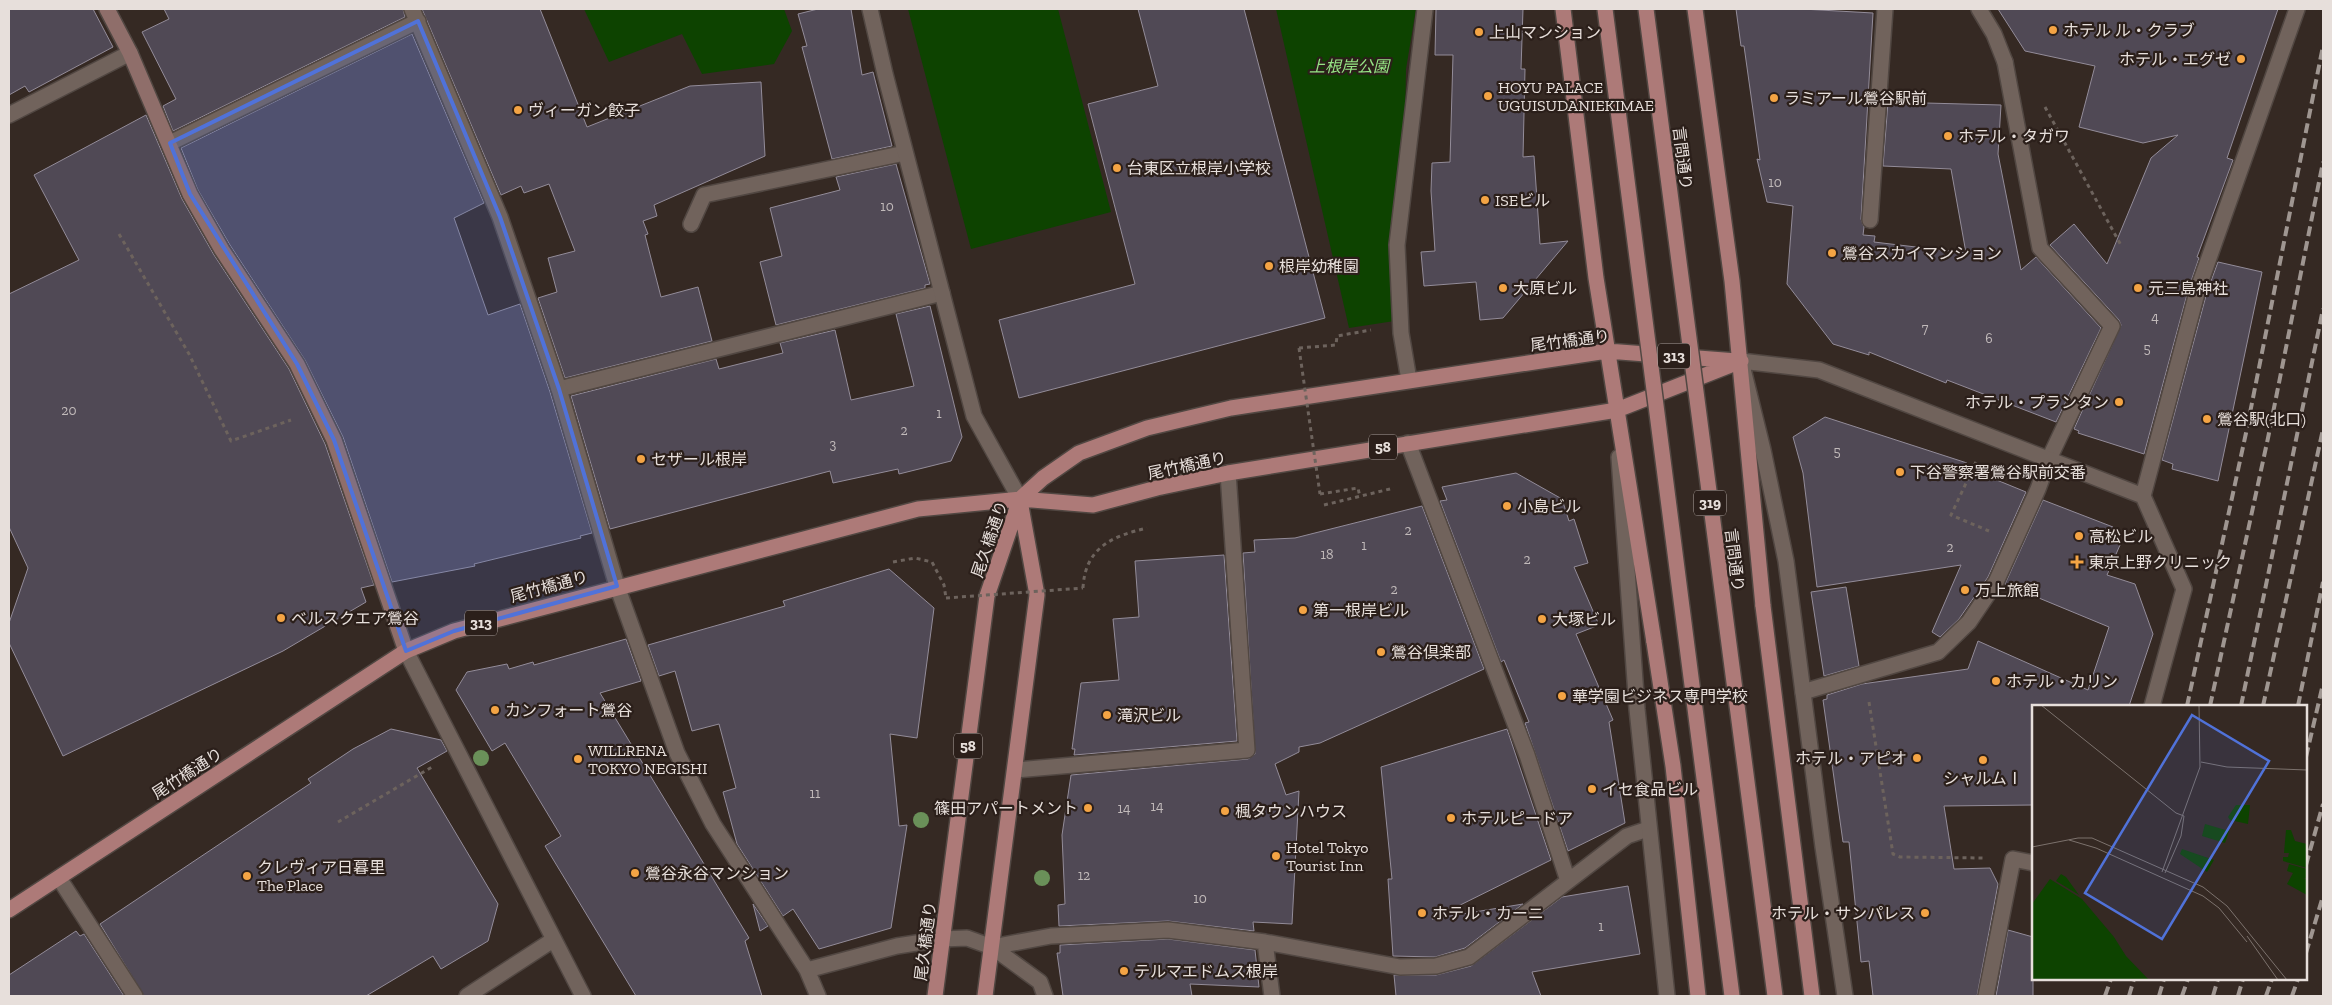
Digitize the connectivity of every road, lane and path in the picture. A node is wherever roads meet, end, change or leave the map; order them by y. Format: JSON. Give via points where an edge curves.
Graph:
{"nodes":[{"id":1,"x":107,"y":9,"type":"edge"},
{"id":2,"x":870,"y":9,"type":"edge"},
{"id":3,"x":1425,"y":9,"type":"edge"},
{"id":4,"x":1563,"y":9,"type":"edge"},
{"id":5,"x":1606,"y":9,"type":"edge"},
{"id":6,"x":1646,"y":9,"type":"edge"},
{"id":7,"x":1695,"y":9,"type":"edge"},
{"id":8,"x":1885,"y":9,"type":"edge"},
{"id":9,"x":1979,"y":9,"type":"edge"},
{"id":10,"x":2298,"y":9,"type":"edge"},
{"id":11,"x":415,"y":15,"type":"edge"},
{"id":12,"x":130,"y":53,"type":"junction"},
{"id":13,"x":9,"y":115,"type":"edge"},
{"id":14,"x":2052,"y":121,"type":"dead end"},
{"id":15,"x":170,"y":143,"type":"junction"},
{"id":16,"x":905,"y":153,"type":"junction"},
{"id":17,"x":1870,"y":220,"type":"dead end"},
{"id":18,"x":691,"y":224,"type":"dead end"},
{"id":19,"x":119,"y":234,"type":"dead end"},
{"id":20,"x":2122,"y":246,"type":"dead end"},
{"id":21,"x":942,"y":294,"type":"junction"},
{"id":22,"x":1373,"y":330,"type":"dead end"},
{"id":23,"x":1607,"y":351,"type":"junction"},
{"id":24,"x":1741,"y":361,"type":"junction"},
{"id":25,"x":1409,"y":380,"type":"junction"},
{"id":26,"x":559,"y":389,"type":"junction"},
{"id":27,"x":319,"y":410,"type":"junction"},
{"id":28,"x":1617,"y":410,"type":"junction"},
{"id":29,"x":1988,"y":435,"type":"junction"},
{"id":30,"x":1408,"y":443,"type":"junction"},
{"id":31,"x":2049,"y":459,"type":"junction"},
{"id":32,"x":1228,"y":473,"type":"junction"},
{"id":33,"x":1397,"y":487,"type":"dead end"},
{"id":34,"x":2143,"y":496,"type":"junction"},
{"id":35,"x":1360,"y":497,"type":"junction"},
{"id":36,"x":1020,"y":499,"type":"junction"},
{"id":37,"x":1324,"y":504,"type":"dead end"},
{"id":38,"x":1146,"y":528,"type":"dead end"},
{"id":39,"x":2014,"y":542,"type":"junction"},
{"id":40,"x":893,"y":562,"type":"dead end"},
{"id":41,"x":617,"y":586,"type":"junction"},
{"id":42,"x":406,"y":651,"type":"junction"},
{"id":43,"x":1864,"y":674,"type":"junction"},
{"id":44,"x":1803,"y":692,"type":"junction"},
{"id":45,"x":2152,"y":705,"type":"edge"},
{"id":46,"x":458,"y":752,"type":"junction"},
{"id":47,"x":1015,"y":770,"type":"junction"},
{"id":48,"x":338,"y":822,"type":"dead end"},
{"id":49,"x":1648,"y":829,"type":"junction"},
{"id":50,"x":2012,"y":859,"type":"junction"},
{"id":51,"x":2032,"y":864,"type":"edge"},
{"id":52,"x":59,"y":878,"type":"junction"},
{"id":53,"x":1568,"y":881,"type":"junction"},
{"id":54,"x":9,"y":910,"type":"edge"},
{"id":55,"x":942,"y":939,"type":"junction"},
{"id":56,"x":553,"y":940,"type":"junction"},
{"id":57,"x":1265,"y":942,"type":"junction"},
{"id":58,"x":992,"y":947,"type":"junction"},
{"id":59,"x":807,"y":970,"type":"junction"},
{"id":60,"x":135,"y":996,"type":"edge"},
{"id":61,"x":467,"y":996,"type":"edge"},
{"id":62,"x":583,"y":996,"type":"edge"},
{"id":63,"x":818,"y":996,"type":"edge"},
{"id":64,"x":935,"y":996,"type":"edge"},
{"id":65,"x":985,"y":996,"type":"edge"},
{"id":66,"x":1044,"y":996,"type":"edge"},
{"id":67,"x":1272,"y":996,"type":"edge"},
{"id":68,"x":1667,"y":996,"type":"edge"},
{"id":69,"x":1698,"y":996,"type":"edge"},
{"id":70,"x":1732,"y":996,"type":"edge"},
{"id":71,"x":1774,"y":996,"type":"edge"},
{"id":72,"x":1812,"y":996,"type":"edge"},
{"id":73,"x":1845,"y":996,"type":"edge"},
{"id":74,"x":1986,"y":996,"type":"edge"}],
"edges":[{"from":1,"to":12,"type":"street"},
{"from":2,"to":16,"type":"street"},
{"from":3,"to":25,"type":"street","via":[[1397,245],[1401,333]]},
{"from":4,"to":23,"type":"main road"},
{"from":5,"to":70,"type":"main road","number":"319","bridge":true},
{"from":6,"to":71,"type":"main road","name":"言問通り","number":"319","bridge":true},
{"from":7,"to":24,"type":"main road"},
{"from":8,"to":17,"type":"street"},
{"from":9,"to":31,"type":"street","via":[[2005,62],[2040,248],[2112,326]]},
{"from":10,"to":34,"type":"street","via":[[2198,289]]},
{"from":11,"to":15,"type":"street"},
{"from":11,"to":26,"type":"street","via":[[500,217]]},
{"from":12,"to":13,"type":"street"},
{"from":12,"to":15,"type":"street"},
{"from":14,"to":20,"type":"path"},
{"from":15,"to":27,"type":"street","via":[[190,194],[222,250],[297,364]]},
{"from":16,"to":18,"type":"street","via":[[704,194]]},
{"from":16,"to":21,"type":"street"},
{"from":19,"to":27,"type":"path","via":[[189,354],[231,441]]},
{"from":21,"to":26,"type":"street"},
{"from":21,"to":36,"type":"street","via":[[974,416]]},
{"from":22,"to":35,"type":"path","bridge":true,"via":[[1336,336],[1336,345],[1299,348],[1320,494],[1358,488]]},
{"from":23,"to":24,"type":"main road","name":"尾竹橋通り","number":"313"},
{"from":23,"to":25,"type":"main road","name":"尾竹橋通り","number":"58"},
{"from":23,"to":28,"type":"main road"},
{"from":24,"to":28,"type":"main road","name":"尾竹橋通り","number":"58"},
{"from":24,"to":29,"type":"street","via":[[1819,370]]},
{"from":24,"to":44,"type":"street","via":[[1786,561]]},
{"from":24,"to":72,"type":"main road","bridge":true,"via":[[1764,606]]},
{"from":25,"to":36,"type":"main road","name":"尾竹橋通り","number":"58","via":[[1230,408],[1147,428],[1079,453]]},
{"from":26,"to":41,"type":"street"},
{"from":27,"to":42,"type":"street","via":[[334,440]]},
{"from":28,"to":30,"type":"main road","name":"尾竹橋通り","number":"58"},
{"from":28,"to":49,"type":"street","via":[[1629,610]]},
{"from":28,"to":69,"type":"main road","bridge":true,"via":[[1673,766]]},
{"from":29,"to":31,"type":"street"},
{"from":29,"to":39,"type":"path","via":[[1951,515]]},
{"from":30,"to":32,"type":"main road","name":"尾竹橋通り","number":"58"},
{"from":30,"to":53,"type":"street","via":[[1527,754]]},
{"from":31,"to":34,"type":"street"},
{"from":31,"to":39,"type":"street"},
{"from":32,"to":36,"type":"main road","name":"尾竹橋通り","number":"58","via":[[1093,505]]},
{"from":32,"to":47,"type":"street","via":[[1247,750]]},
{"from":33,"to":35,"type":"path"},
{"from":34,"to":45,"type":"street","via":[[2184,589]]},
{"from":35,"to":37,"type":"path"},
{"from":36,"to":41,"type":"main road","name":"尾竹橋通り","number":"313","via":[[918,509]]},
{"from":36,"to":47,"type":"main road","name":"尾久橋通り","via":[[1037,595]]},
{"from":36,"to":55,"type":"main road","name":"尾久橋通り","number":"58","via":[[988,596]]},
{"from":38,"to":40,"type":"path","bridge":true,"via":[[1124,533],[1102,546],[1086,568],[1083,588],[946,598],[944,584],[932,562],[914,558]]},
{"from":39,"to":43,"type":"street","via":[[1996,582],[1969,622],[1938,652]]},
{"from":41,"to":42,"type":"main road","name":"尾竹橋通り","number":"313","via":[[461,628]]},
{"from":41,"to":59,"type":"street","via":[[677,753],[713,824]]},
{"from":42,"to":46,"type":"street"},
{"from":42,"to":52,"type":"main road","name":"尾竹橋通り","number":"313"},
{"from":43,"to":44,"type":"street"},
{"from":43,"to":50,"type":"path","via":[[1893,854],[1900,857]]},
{"from":44,"to":73,"type":"street"},
{"from":46,"to":48,"type":"path"},
{"from":46,"to":56,"type":"street"},
{"from":47,"to":58,"type":"main road","name":"尾久橋通り"},
{"from":49,"to":53,"type":"street","via":[[1627,836]]},
{"from":49,"to":68,"type":"street"},
{"from":50,"to":51,"type":"street"},
{"from":50,"to":74,"type":"street"},
{"from":52,"to":54,"type":"main road","name":"尾竹橋通り","number":"313"},
{"from":52,"to":60,"type":"street"},
{"from":53,"to":57,"type":"street","via":[[1469,956],[1436,966],[1400,967]]},
{"from":55,"to":58,"type":"street","via":[[967,938]]},
{"from":55,"to":59,"type":"street","via":[[897,946]]},
{"from":55,"to":64,"type":"main road","name":"尾久橋通り","number":"58"},
{"from":56,"to":61,"type":"street"},
{"from":56,"to":62,"type":"street"},
{"from":57,"to":58,"type":"street","via":[[1168,930],[1051,936]]},
{"from":57,"to":67,"type":"street"},
{"from":58,"to":65,"type":"main road","name":"尾久橋通り"},
{"from":58,"to":66,"type":"street","via":[[1040,982]]},
{"from":59,"to":63,"type":"street"}]}
